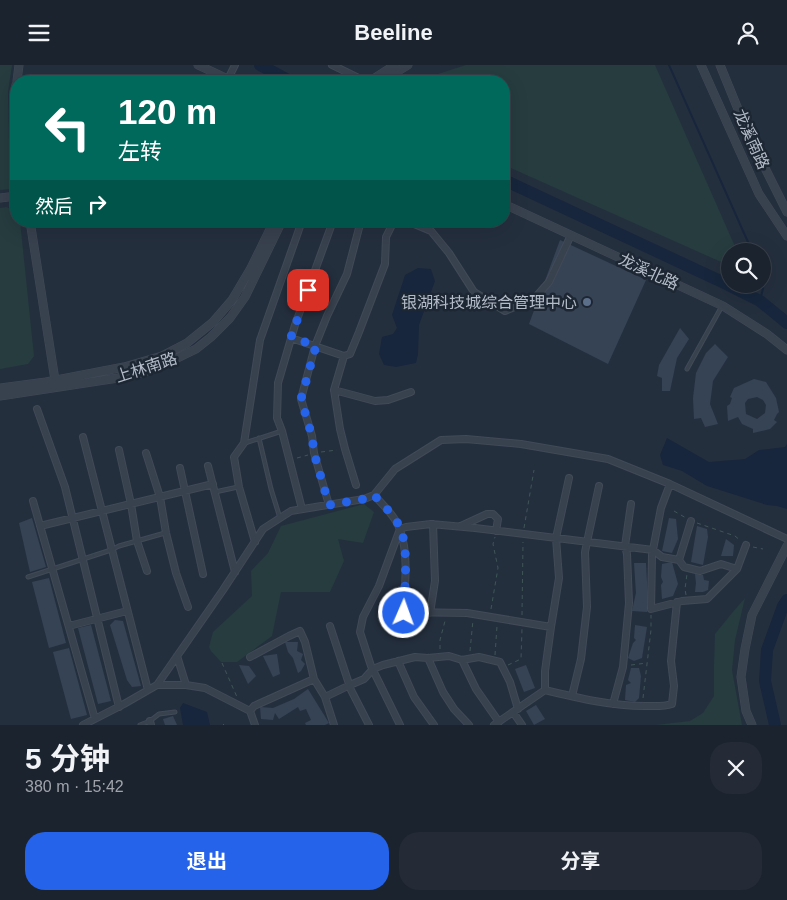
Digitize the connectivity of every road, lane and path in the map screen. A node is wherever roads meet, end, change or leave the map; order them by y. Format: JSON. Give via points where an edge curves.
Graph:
{"nodes":[{"id":1,"x":198,"y":65,"type":"edge"},
{"id":2,"x":332,"y":65,"type":"edge"},
{"id":3,"x":395,"y":65,"type":"edge"},
{"id":4,"x":408,"y":65,"type":"edge"},
{"id":5,"x":701,"y":65,"type":"edge"},
{"id":6,"x":720,"y":65,"type":"edge"},
{"id":7,"x":219,"y":75,"type":"edge"},
{"id":8,"x":353,"y":75,"type":"edge"},
{"id":9,"x":379,"y":75,"type":"edge"},
{"id":10,"x":392,"y":75,"type":"edge"},
{"id":11,"x":510,"y":208,"type":"edge"},
{"id":12,"x":787,"y":213,"type":"edge"},
{"id":13,"x":31,"y":227,"type":"edge"},
{"id":14,"x":271,"y":227,"type":"edge"},
{"id":15,"x":279,"y":227,"type":"edge"},
{"id":16,"x":300,"y":227,"type":"edge"},
{"id":17,"x":331,"y":227,"type":"edge"},
{"id":18,"x":359,"y":227,"type":"edge"},
{"id":19,"x":391,"y":227,"type":"edge"},
{"id":20,"x":421,"y":227,"type":"edge"},
{"id":21,"x":571,"y":235,"type":"junction"},
{"id":22,"x":787,"y":236,"type":"edge"},
{"id":23,"x":723,"y":306,"type":"junction"},
{"id":24,"x":291,"y":337,"type":"junction"},
{"id":25,"x":316,"y":346,"type":"junction"},
{"id":26,"x":787,"y":351,"type":"edge"},
{"id":27,"x":344,"y":356,"type":"junction"},
{"id":28,"x":687,"y":369,"type":"dead end"},
{"id":29,"x":54,"y":380,"type":"junction"},
{"id":30,"x":0,"y":388,"type":"edge"},
{"id":31,"x":334,"y":390,"type":"junction"},
{"id":32,"x":411,"y":392,"type":"dead end"},
{"id":33,"x":0,"y":395,"type":"edge"},
{"id":34,"x":37,"y":409,"type":"dead end"},
{"id":35,"x":282,"y":431,"type":"junction"},
{"id":36,"x":82,"y":437,"type":"dead end"},
{"id":37,"x":259,"y":438,"type":"junction"},
{"id":38,"x":244,"y":443,"type":"junction"},
{"id":39,"x":345,"y":449,"type":"junction"},
{"id":40,"x":120,"y":450,"type":"dead end"},
{"id":41,"x":146,"y":453,"type":"dead end"},
{"id":42,"x":314,"y":453,"type":"junction"},
{"id":43,"x":289,"y":460,"type":"junction"},
{"id":44,"x":208,"y":466,"type":"dead end"},
{"id":45,"x":180,"y":468,"type":"dead end"},
{"id":46,"x":534,"y":470,"type":"dead end"},
{"id":47,"x":570,"y":478,"type":"dead end"},
{"id":48,"x":213,"y":483,"type":"junction"},
{"id":49,"x":670,"y":484,"type":"junction"},
{"id":50,"x":356,"y":485,"type":"dead end"},
{"id":51,"x":239,"y":487,"type":"junction"},
{"id":52,"x":599,"y":487,"type":"dead end"},
{"id":53,"x":185,"y":490,"type":"junction"},
{"id":54,"x":215,"y":493,"type":"junction"},
{"id":55,"x":374,"y":495,"type":"junction"},
{"id":56,"x":160,"y":497,"type":"junction"},
{"id":57,"x":33,"y":501,"type":"dead end"},
{"id":58,"x":131,"y":504,"type":"junction"},
{"id":59,"x":631,"y":504,"type":"dead end"},
{"id":60,"x":329,"y":505,"type":"junction"},
{"id":61,"x":302,"y":509,"type":"junction"},
{"id":62,"x":101,"y":511,"type":"junction"},
{"id":63,"x":674,"y":511,"type":"dead end"},
{"id":64,"x":73,"y":518,"type":"junction"},
{"id":65,"x":280,"y":518,"type":"junction"},
{"id":66,"x":691,"y":521,"type":"junction"},
{"id":67,"x":433,"y":524,"type":"junction"},
{"id":68,"x":40,"y":527,"type":"junction"},
{"id":69,"x":460,"y":527,"type":"junction"},
{"id":70,"x":400,"y":529,"type":"junction"},
{"id":71,"x":496,"y":531,"type":"junction"},
{"id":72,"x":166,"y":533,"type":"junction"},
{"id":73,"x":523,"y":534,"type":"junction"},
{"id":74,"x":556,"y":538,"type":"junction"},
{"id":75,"x":787,"y":539,"type":"edge"},
{"id":76,"x":137,"y":541,"type":"junction"},
{"id":77,"x":255,"y":541,"type":"junction"},
{"id":78,"x":587,"y":542,"type":"junction"},
{"id":79,"x":746,"y":545,"type":"junction"},
{"id":80,"x":625,"y":546,"type":"junction"},
{"id":81,"x":787,"y":546,"type":"edge"},
{"id":82,"x":762,"y":549,"type":"dead end"},
{"id":83,"x":111,"y":550,"type":"junction"},
{"id":84,"x":653,"y":550,"type":"junction"},
{"id":85,"x":83,"y":559,"type":"junction"},
{"id":86,"x":679,"y":560,"type":"junction"},
{"id":87,"x":688,"y":568,"type":"junction"},
{"id":88,"x":52,"y":569,"type":"junction"},
{"id":89,"x":737,"y":569,"type":"junction"},
{"id":90,"x":147,"y":571,"type":"dead end"},
{"id":91,"x":235,"y":572,"type":"junction"},
{"id":92,"x":203,"y":574,"type":"dead end"},
{"id":93,"x":28,"y":577,"type":"dead end"},
{"id":94,"x":686,"y":601,"type":"junction"},
{"id":95,"x":677,"y":602,"type":"junction"},
{"id":96,"x":188,"y":607,"type":"dead end"},
{"id":97,"x":651,"y":609,"type":"junction"},
{"id":98,"x":127,"y":611,"type":"junction"},
{"id":99,"x":430,"y":613,"type":"junction"},
{"id":100,"x":446,"y":613,"type":"junction"},
{"id":101,"x":474,"y":615,"type":"junction"},
{"id":102,"x":493,"y":618,"type":"junction"},
{"id":103,"x":98,"y":619,"type":"junction"},
{"id":104,"x":522,"y":623,"type":"junction"},
{"id":105,"x":330,"y":626,"type":"dead end"},
{"id":106,"x":69,"y":627,"type":"junction"},
{"id":107,"x":551,"y":627,"type":"junction"},
{"id":108,"x":177,"y":656,"type":"junction"},
{"id":109,"x":250,"y":657,"type":"dead end"},
{"id":110,"x":439,"y":657,"type":"junction"},
{"id":111,"x":428,"y":658,"type":"junction"},
{"id":112,"x":466,"y":659,"type":"junction"},
{"id":113,"x":494,"y":660,"type":"junction"},
{"id":114,"x":398,"y":661,"type":"junction"},
{"id":115,"x":222,"y":663,"type":"dead end"},
{"id":116,"x":647,"y":663,"type":"junction"},
{"id":117,"x":623,"y":665,"type":"junction"},
{"id":118,"x":503,"y":667,"type":"junction"},
{"id":119,"x":373,"y":669,"type":"junction"},
{"id":120,"x":314,"y":679,"type":"junction"},
{"id":121,"x":157,"y":685,"type":"junction"},
{"id":122,"x":186,"y":685,"type":"junction"},
{"id":123,"x":350,"y":685,"type":"junction"},
{"id":124,"x":148,"y":690,"type":"junction"},
{"id":125,"x":545,"y":690,"type":"junction"},
{"id":126,"x":572,"y":696,"type":"junction"},
{"id":127,"x":325,"y":697,"type":"junction"},
{"id":128,"x":613,"y":704,"type":"junction"},
{"id":129,"x":241,"y":706,"type":"junction"},
{"id":130,"x":642,"y":706,"type":"junction"},
{"id":131,"x":119,"y":707,"type":"junction"},
{"id":132,"x":515,"y":710,"type":"junction"},
{"id":133,"x":250,"y":711,"type":"junction"},
{"id":134,"x":175,"y":712,"type":"dead end"},
{"id":135,"x":93,"y":722,"type":"edge"},
{"id":136,"x":150,"y":723,"type":"edge"},
{"id":137,"x":496,"y":723,"type":"edge"},
{"id":138,"x":83,"y":725,"type":"edge"},
{"id":139,"x":140,"y":725,"type":"edge"},
{"id":140,"x":256,"y":725,"type":"edge"},
{"id":141,"x":334,"y":725,"type":"edge"},
{"id":142,"x":369,"y":725,"type":"edge"},
{"id":143,"x":400,"y":725,"type":"edge"},
{"id":144,"x":434,"y":725,"type":"edge"},
{"id":145,"x":468,"y":725,"type":"edge"},
{"id":146,"x":522,"y":725,"type":"edge"},
{"id":147,"x":752,"y":725,"type":"edge"}],
"edges":[{"from":1,"to":7,"type":"street"},
{"from":2,"to":8,"type":"street"},
{"from":3,"to":9,"type":"street"},
{"from":4,"to":10,"type":"street"},
{"from":5,"to":22,"type":"street","via":[[759,194]]},
{"from":6,"to":12,"type":"street","name":"龙溪南路","via":[[748,136]]},
{"from":11,"to":21,"type":"street","name":"龙溪北路"},
{"from":13,"to":29,"type":"street"},
{"from":14,"to":29,"type":"street","name":"上林南路","via":[[232,300],[213,322],[187,343],[162,356],[124,367]]},
{"from":15,"to":33,"type":"street","name":"上林南路","via":[[245,297],[230,318],[196,349],[159,367],[133,375]]},
{"from":16,"to":38,"type":"street","via":[[260,339]]},
{"from":17,"to":24,"type":"street"},
{"from":18,"to":25,"type":"street","via":[[347,274]]},
{"from":19,"to":27,"type":"street","via":[[386,237],[384,265],[350,354]]},
{"from":20,"to":21,"type":"street","via":[[431,231],[474,292],[505,311],[534,299],[549,282]]},
{"from":21,"to":23,"type":"street","name":"龙溪北路"},
{"from":23,"to":26,"type":"street","name":"龙溪北路"},
{"from":23,"to":28,"type":"lane"},
{"from":24,"to":25,"type":"street"},
{"from":24,"to":35,"type":"street","via":[[278,383],[277,418]]},
{"from":25,"to":27,"type":"street"},
{"from":25,"to":42,"type":"street","via":[[301,399]]},
{"from":27,"to":31,"type":"street"},
{"from":29,"to":30,"type":"street","name":"上林南路"},
{"from":31,"to":32,"type":"street","via":[[375,401]]},
{"from":31,"to":39,"type":"street"},
{"from":34,"to":64,"type":"street"},
{"from":35,"to":37,"type":"lane"},
{"from":35,"to":43,"type":"street"},
{"from":36,"to":62,"type":"street"},
{"from":37,"to":38,"type":"lane"},
{"from":37,"to":65,"type":"lane"},
{"from":38,"to":51,"type":"street","via":[[234,457]]},
{"from":39,"to":42,"type":"path"},
{"from":39,"to":50,"type":"street"},
{"from":40,"to":58,"type":"street"},
{"from":41,"to":56,"type":"street"},
{"from":42,"to":43,"type":"path"},
{"from":42,"to":60,"type":"street"},
{"from":43,"to":61,"type":"street"},
{"from":44,"to":48,"type":"street"},
{"from":45,"to":53,"type":"street"},
{"from":46,"to":73,"type":"path"},
{"from":47,"to":74,"type":"street"},
{"from":48,"to":53,"type":"street"},
{"from":48,"to":54,"type":"street"},
{"from":49,"to":55,"type":"street","via":[[608,459],[521,444],[466,439],[441,440],[395,469]]},
{"from":49,"to":75,"type":"street"},
{"from":49,"to":84,"type":"street","via":[[661,508]]},
{"from":51,"to":54,"type":"lane"},
{"from":51,"to":77,"type":"street"},
{"from":52,"to":78,"type":"street"},
{"from":53,"to":56,"type":"street"},
{"from":53,"to":92,"type":"street"},
{"from":54,"to":91,"type":"street"},
{"from":55,"to":60,"type":"street"},
{"from":55,"to":70,"type":"street"},
{"from":56,"to":58,"type":"street"},
{"from":56,"to":72,"type":"street"},
{"from":57,"to":68,"type":"street"},
{"from":58,"to":62,"type":"street"},
{"from":58,"to":76,"type":"street"},
{"from":59,"to":80,"type":"street"},
{"from":60,"to":61,"type":"street"},
{"from":61,"to":65,"type":"street"},
{"from":62,"to":64,"type":"street"},
{"from":62,"to":83,"type":"street"},
{"from":63,"to":66,"type":"path"},
{"from":64,"to":68,"type":"street"},
{"from":64,"to":85,"type":"street"},
{"from":65,"to":77,"type":"street","via":[[263,529]]},
{"from":66,"to":79,"type":"path","via":[[735,536]]},
{"from":66,"to":86,"type":"street"},
{"from":67,"to":69,"type":"street"},
{"from":67,"to":70,"type":"street"},
{"from":67,"to":99,"type":"street","via":[[435,581]]},
{"from":68,"to":88,"type":"street"},
{"from":69,"to":71,"type":"street"},
{"from":69,"to":71,"type":"street","via":[[492,514],[498,519]]},
{"from":70,"to":99,"type":"street","via":[[406,556],[404,613]]},
{"from":70,"to":119,"type":"street","via":[[379,586],[363,617],[360,632]]},
{"from":71,"to":73,"type":"street"},
{"from":71,"to":102,"type":"path","via":[[493,544],[498,568]]},
{"from":72,"to":76,"type":"lane"},
{"from":72,"to":96,"type":"street"},
{"from":73,"to":74,"type":"street"},
{"from":73,"to":104,"type":"path"},
{"from":74,"to":78,"type":"street"},
{"from":74,"to":107,"type":"street","via":[[558,578]]},
{"from":76,"to":83,"type":"lane"},
{"from":76,"to":90,"type":"street"},
{"from":77,"to":91,"type":"street"},
{"from":78,"to":80,"type":"street"},
{"from":78,"to":126,"type":"street","via":[[587,607],[581,659]]},
{"from":79,"to":82,"type":"path"},
{"from":79,"to":89,"type":"street"},
{"from":80,"to":84,"type":"street"},
{"from":80,"to":117,"type":"street","via":[[629,603]]},
{"from":81,"to":147,"type":"street","via":[[752,615],[745,649],[741,677],[746,711]]},
{"from":83,"to":85,"type":"lane"},
{"from":83,"to":98,"type":"street"},
{"from":84,"to":86,"type":"street","via":[[662,557]]},
{"from":84,"to":97,"type":"street"},
{"from":85,"to":88,"type":"lane"},
{"from":85,"to":103,"type":"street"},
{"from":86,"to":87,"type":"street"},
{"from":87,"to":89,"type":"street","via":[[700,571],[721,564]]},
{"from":87,"to":94,"type":"path"},
{"from":88,"to":93,"type":"lane"},
{"from":88,"to":106,"type":"street"},
{"from":89,"to":94,"type":"street","via":[[707,599]]},
{"from":91,"to":108,"type":"street"},
{"from":94,"to":95,"type":"street"},
{"from":95,"to":97,"type":"street"},
{"from":95,"to":130,"type":"street","via":[[671,661],[672,704]]},
{"from":97,"to":116,"type":"path"},
{"from":98,"to":103,"type":"street"},
{"from":98,"to":124,"type":"street"},
{"from":99,"to":100,"type":"street"},
{"from":100,"to":101,"type":"street"},
{"from":100,"to":110,"type":"path"},
{"from":101,"to":102,"type":"street"},
{"from":101,"to":112,"type":"path"},
{"from":102,"to":104,"type":"street"},
{"from":102,"to":113,"type":"path"},
{"from":103,"to":106,"type":"street"},
{"from":103,"to":131,"type":"street"},
{"from":104,"to":107,"type":"street"},
{"from":104,"to":118,"type":"path","via":[[521,659]]},
{"from":105,"to":123,"type":"street"},
{"from":106,"to":135,"type":"street"},
{"from":107,"to":125,"type":"street"},
{"from":108,"to":121,"type":"street"},
{"from":108,"to":122,"type":"street"},
{"from":109,"to":120,"type":"street","via":[[300,631]]},
{"from":110,"to":111,"type":"street"},
{"from":110,"to":112,"type":"street"},
{"from":111,"to":114,"type":"street"},
{"from":111,"to":145,"type":"street","via":[[443,692]]},
{"from":112,"to":113,"type":"street"},
{"from":112,"to":137,"type":"street","via":[[476,689]]},
{"from":113,"to":118,"type":"street"},
{"from":114,"to":119,"type":"street"},
{"from":114,"to":144,"type":"street","via":[[414,697]]},
{"from":115,"to":129,"type":"path"},
{"from":116,"to":117,"type":"path"},
{"from":116,"to":130,"type":"path"},
{"from":117,"to":128,"type":"street"},
{"from":118,"to":132,"type":"street","via":[[510,682]]},
{"from":119,"to":123,"type":"street","via":[[364,679]]},
{"from":119,"to":143,"type":"street"},
{"from":120,"to":127,"type":"street"},
{"from":120,"to":133,"type":"street","via":[[254,706]]},
{"from":121,"to":122,"type":"street"},
{"from":121,"to":124,"type":"street"},
{"from":122,"to":129,"type":"street","via":[[205,688]]},
{"from":123,"to":127,"type":"street"},
{"from":123,"to":142,"type":"street"},
{"from":124,"to":131,"type":"street"},
{"from":125,"to":126,"type":"street"},
{"from":125,"to":132,"type":"street"},
{"from":126,"to":128,"type":"street"},
{"from":127,"to":141,"type":"street"},
{"from":128,"to":130,"type":"street"},
{"from":129,"to":133,"type":"street"},
{"from":131,"to":135,"type":"street"},
{"from":132,"to":137,"type":"street"},
{"from":132,"to":146,"type":"street"},
{"from":133,"to":140,"type":"street"},
{"from":134,"to":136,"type":"lane","via":[[159,714]]},
{"from":135,"to":138,"type":"street"},
{"from":136,"to":139,"type":"lane"}]}
